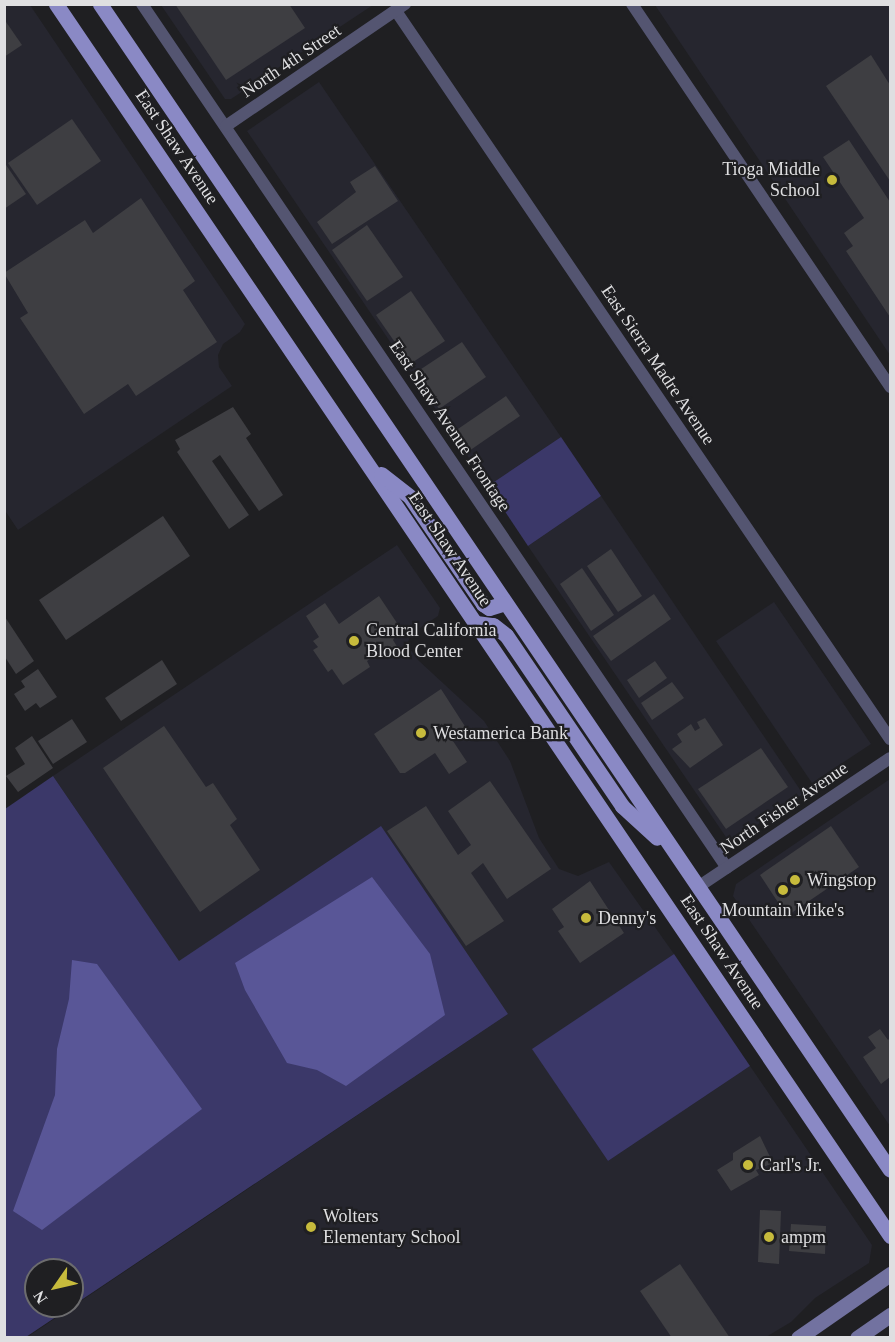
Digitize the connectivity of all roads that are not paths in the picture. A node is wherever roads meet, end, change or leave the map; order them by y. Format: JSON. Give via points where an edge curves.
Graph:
{"nodes":[{"id":1,"x":56,"y":4,"type":"edge"},
{"id":2,"x":100,"y":4,"type":"edge"},
{"id":3,"x":142,"y":4,"type":"edge"},
{"id":4,"x":632,"y":4,"type":"edge"},
{"id":5,"x":401,"y":8,"type":"edge"},
{"id":6,"x":226,"y":126,"type":"junction"},
{"id":7,"x":891,"y":387,"type":"edge"},
{"id":8,"x":369,"y":465,"type":"junction"},
{"id":9,"x":504,"y":603,"type":"junction"},
{"id":10,"x":476,"y":623,"type":"junction"},
{"id":11,"x":891,"y":739,"type":"edge"},
{"id":12,"x":891,"y":758,"type":"edge"},
{"id":13,"x":676,"y":855,"type":"junction"},
{"id":14,"x":727,"y":868,"type":"junction"},
{"id":15,"x":698,"y":887,"type":"junction"},
{"id":16,"x":891,"y":1170,"type":"edge"},
{"id":17,"x":891,"y":1236,"type":"edge"},
{"id":18,"x":891,"y":1274,"type":"edge"},
{"id":19,"x":891,"y":1315,"type":"edge"},
{"id":20,"x":798,"y":1338,"type":"edge"},
{"id":21,"x":857,"y":1338,"type":"edge"}],
"edges":[{"from":1,"to":8,"type":"main road","name":"East Shaw Avenue"},
{"from":2,"to":9,"type":"main road","name":"East Shaw Avenue"},
{"from":3,"to":6,"type":"street","name":"East Shaw Avenue Frontage"},
{"from":4,"to":7,"type":"street"},
{"from":5,"to":6,"type":"street","name":"North 4th Street"},
{"from":5,"to":11,"type":"street","name":"East Sierra Madre Avenue"},
{"from":6,"to":14,"type":"street","name":"East Shaw Avenue Frontage"},
{"from":8,"to":9,"type":"main road","via":[[410,497],[483,604],[489,608]]},
{"from":8,"to":10,"type":"main road","name":"East Shaw Avenue"},
{"from":9,"to":13,"type":"main road","name":"East Shaw Avenue"},
{"from":10,"to":13,"type":"main road","via":[[493,625],[506,635],[622,806]]},
{"from":10,"to":17,"type":"main road","name":"East Shaw Avenue"},
{"from":12,"to":14,"type":"street","name":"North Fisher Avenue"},
{"from":13,"to":15,"type":"main road","name":"East Shaw Avenue"},
{"from":14,"to":15,"type":"street","name":"North Fisher Avenue"},
{"from":15,"to":16,"type":"main road","name":"East Shaw Avenue"},
{"from":18,"to":20,"type":"main road"},
{"from":19,"to":21,"type":"main road"}]}
